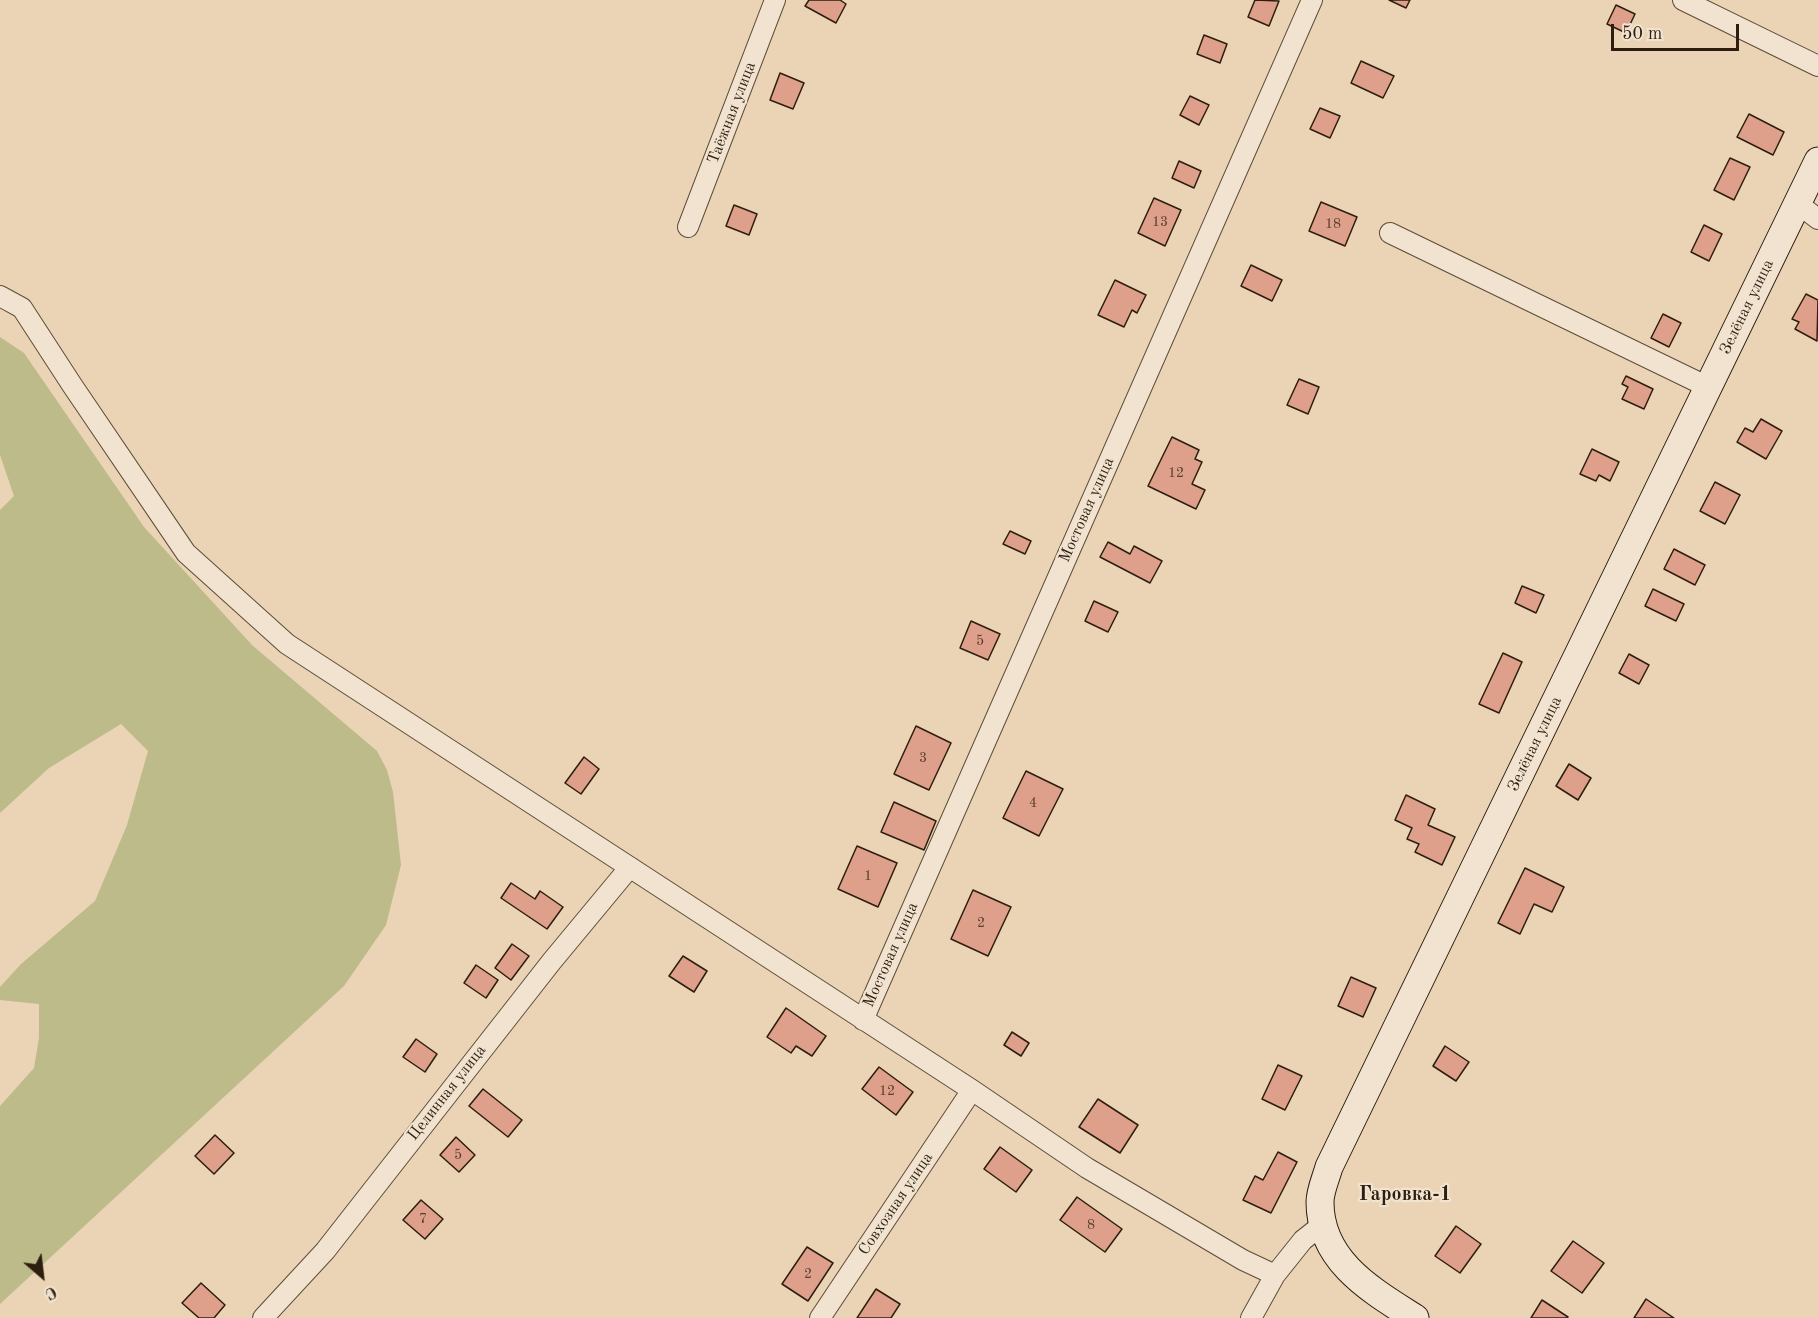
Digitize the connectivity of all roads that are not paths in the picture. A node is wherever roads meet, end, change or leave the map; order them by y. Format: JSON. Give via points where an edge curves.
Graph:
{"nodes":[{"id":1,"x":775,"y":0,"type":"edge"},
{"id":2,"x":1312,"y":0,"type":"edge"},
{"id":3,"x":1683,"y":0,"type":"edge"},
{"id":4,"x":1818,"y":66,"type":"edge"},
{"id":5,"x":1818,"y":161,"type":"edge"},
{"id":6,"x":1808,"y":211,"type":"edge"},
{"id":7,"x":688,"y":226,"type":"dead end"},
{"id":8,"x":1390,"y":233,"type":"dead end"},
{"id":9,"x":0,"y":296,"type":"edge"},
{"id":10,"x":1708,"y":387,"type":"junction"},
{"id":11,"x":630,"y":867,"type":"junction"},
{"id":12,"x":863,"y":1020,"type":"junction"},
{"id":13,"x":972,"y":1090,"type":"junction"},
{"id":14,"x":1322,"y":1225,"type":"junction"},
{"id":15,"x":1275,"y":1275,"type":"junction"},
{"id":16,"x":263,"y":1318,"type":"edge"},
{"id":17,"x":820,"y":1318,"type":"edge"},
{"id":18,"x":1251,"y":1318,"type":"edge"},
{"id":19,"x":1415,"y":1318,"type":"edge"}],
"edges":[{"from":1,"to":7,"type":"street","name":"Таёжная улица"},
{"from":2,"to":12,"type":"street","name":"Мостовая улица"},
{"from":3,"to":4,"type":"street"},
{"from":5,"to":6,"type":"main road","name":"Зелёная улица"},
{"from":6,"to":10,"type":"main road","name":"Зелёная улица"},
{"from":8,"to":10,"type":"street"},
{"from":9,"to":11,"type":"street","via":[[22,308],[186,553],[240,603],[287,644]]},
{"from":10,"to":14,"type":"main road","name":"Зелёная улица","via":[[1329,1167],[1320,1200]]},
{"from":11,"to":12,"type":"street"},
{"from":11,"to":16,"type":"street","name":"Целинная улица","via":[[325,1251]]},
{"from":12,"to":13,"type":"street"},
{"from":13,"to":15,"type":"street","via":[[1087,1168]]},
{"from":13,"to":17,"type":"street","name":"Совхозная улица"},
{"from":14,"to":15,"type":"street","via":[[1303,1240]]},
{"from":14,"to":19,"type":"main road","via":[[1331,1248],[1347,1269]]},
{"from":15,"to":18,"type":"street"}]}
